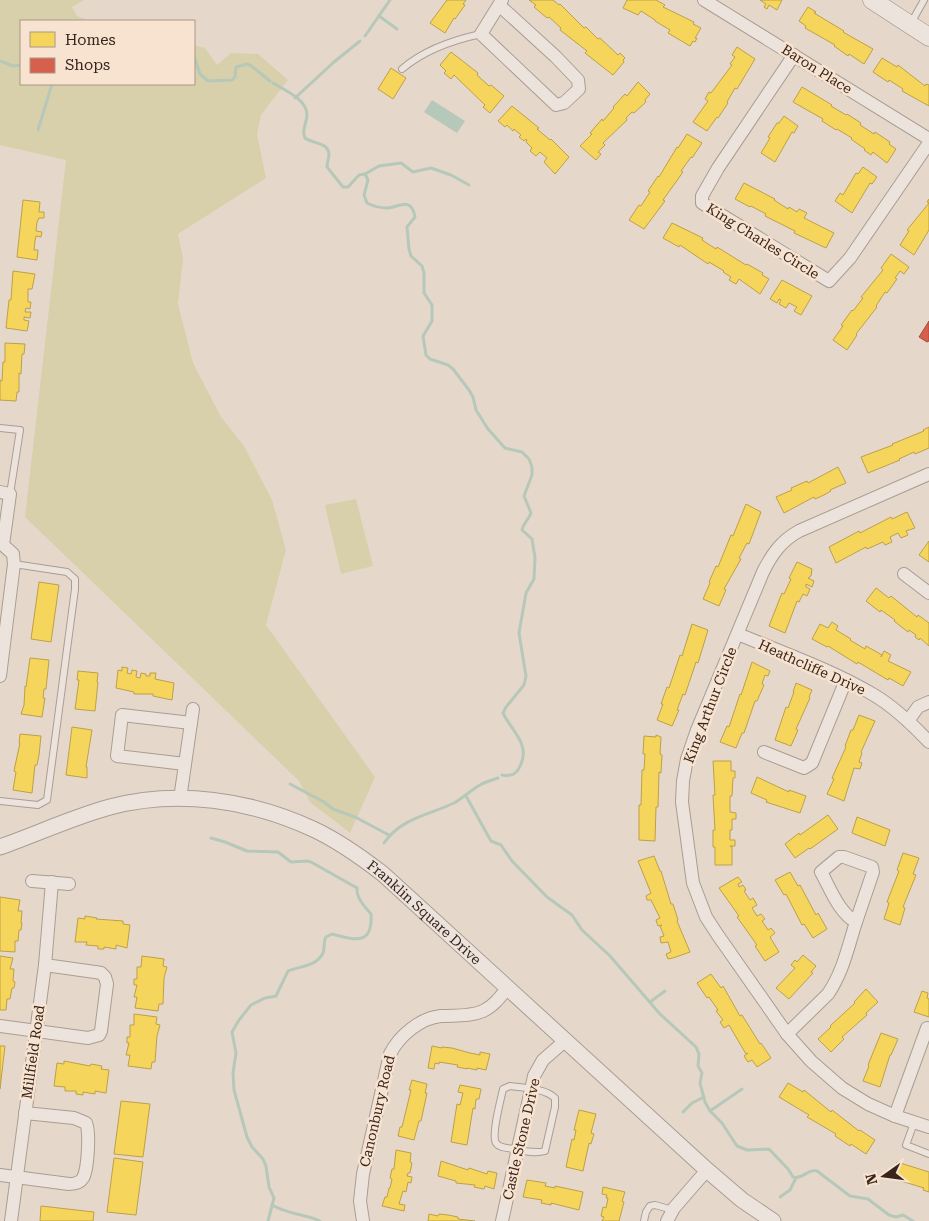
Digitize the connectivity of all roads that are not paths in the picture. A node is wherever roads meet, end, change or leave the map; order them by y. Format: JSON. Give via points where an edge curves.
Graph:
{"nodes":[{"id":1,"x":704,"y":0,"type":"edge"},
{"id":2,"x":872,"y":0,"type":"edge"},
{"id":3,"x":924,"y":0,"type":"edge"},
{"id":4,"x":501,"y":3,"type":"edge"},
{"id":5,"x":910,"y":25,"type":"junction"},
{"id":6,"x":481,"y":34,"type":"junction"},
{"id":7,"x":929,"y":37,"type":"edge"},
{"id":8,"x":794,"y":55,"type":"junction"},
{"id":9,"x":402,"y":69,"type":"dead end"},
{"id":10,"x":929,"y":139,"type":"edge"},
{"id":11,"x":929,"y":143,"type":"edge"},
{"id":12,"x":0,"y":428,"type":"edge"},
{"id":13,"x":929,"y":474,"type":"edge"},
{"id":14,"x":5,"y":493,"type":"edge"},
{"id":15,"x":2,"y":545,"type":"edge"},
{"id":16,"x":14,"y":564,"type":"junction"},
{"id":17,"x":904,"y":574,"type":"dead end"},
{"id":18,"x":929,"y":592,"type":"edge"},
{"id":19,"x":4,"y":606,"type":"edge"},
{"id":20,"x":738,"y":634,"type":"junction"},
{"id":21,"x":0,"y":668,"type":"edge"},
{"id":22,"x":846,"y":680,"type":"junction"},
{"id":23,"x":929,"y":702,"type":"edge"},
{"id":24,"x":193,"y":708,"type":"dead end"},
{"id":25,"x":908,"y":721,"type":"junction"},
{"id":26,"x":191,"y":723,"type":"junction"},
{"id":27,"x":929,"y":742,"type":"edge"},
{"id":28,"x":764,"y":752,"type":"dead end"},
{"id":29,"x":185,"y":764,"type":"junction"},
{"id":30,"x":180,"y":799,"type":"junction"},
{"id":31,"x":0,"y":801,"type":"edge"},
{"id":32,"x":0,"y":848,"type":"edge"},
{"id":33,"x":32,"y":880,"type":"dead end"},
{"id":34,"x":52,"y":882,"type":"junction"},
{"id":35,"x":70,"y":884,"type":"dead end"},
{"id":36,"x":856,"y":922,"type":"junction"},
{"id":37,"x":45,"y":965,"type":"junction"},
{"id":38,"x":508,"y":986,"type":"junction"},
{"id":39,"x":0,"y":1026,"type":"edge"},
{"id":40,"x":926,"y":1028,"type":"dead end"},
{"id":41,"x":36,"y":1030,"type":"junction"},
{"id":42,"x":787,"y":1034,"type":"junction"},
{"id":43,"x":566,"y":1040,"type":"junction"},
{"id":44,"x":531,"y":1089,"type":"junction"},
{"id":45,"x":24,"y":1113,"type":"junction"},
{"id":46,"x":895,"y":1116,"type":"junction"},
{"id":47,"x":914,"y":1123,"type":"junction"},
{"id":48,"x":929,"y":1127,"type":"edge"},
{"id":49,"x":518,"y":1150,"type":"junction"},
{"id":50,"x":929,"y":1154,"type":"edge"},
{"id":51,"x":707,"y":1170,"type":"junction"},
{"id":52,"x":0,"y":1175,"type":"edge"},
{"id":53,"x":16,"y":1178,"type":"junction"},
{"id":54,"x":670,"y":1216,"type":"edge"},
{"id":55,"x":11,"y":1221,"type":"edge"},
{"id":56,"x":363,"y":1221,"type":"edge"},
{"id":57,"x":502,"y":1221,"type":"edge"},
{"id":58,"x":644,"y":1221,"type":"edge"},
{"id":59,"x":773,"y":1221,"type":"edge"}],
"edges":[{"from":1,"to":8,"type":"street","name":"Baron Place"},
{"from":2,"to":5,"type":"main road"},
{"from":3,"to":5,"type":"lane"},
{"from":4,"to":6,"type":"street"},
{"from":4,"to":6,"type":"street","via":[[562,62],[578,80],[579,89],[564,103],[556,105]]},
{"from":5,"to":7,"type":"main road"},
{"from":6,"to":9,"type":"lane","via":[[440,46],[410,61]]},
{"from":8,"to":10,"type":"street","name":"Baron Place"},
{"from":8,"to":11,"type":"street","name":"King Charles Circle","via":[[718,168],[702,196],[702,203],[829,281],[850,258]]},
{"from":12,"to":14,"type":"lane","via":[[20,430]]},
{"from":13,"to":20,"type":"street","name":"King Arthur Circle","via":[[799,531],[780,544],[763,572]]},
{"from":14,"to":15,"type":"street"},
{"from":15,"to":16,"type":"street","via":[[13,554]]},
{"from":16,"to":19,"type":"street"},
{"from":16,"to":31,"type":"lane","via":[[67,572],[75,579],[75,589],[47,800],[38,805]]},
{"from":17,"to":18,"type":"street"},
{"from":19,"to":21,"type":"street"},
{"from":20,"to":22,"type":"street","name":"Heathcliffe Drive"},
{"from":20,"to":42,"type":"street","name":"King Arthur Circle","via":[[687,759],[682,802],[690,868],[710,922]]},
{"from":22,"to":25,"type":"street","name":"Heathcliffe Drive","via":[[875,696]]},
{"from":22,"to":28,"type":"street","via":[[812,763],[804,768]]},
{"from":23,"to":25,"type":"street","via":[[918,707]]},
{"from":24,"to":26,"type":"street"},
{"from":25,"to":27,"type":"street","name":"Heathcliffe Drive"},
{"from":26,"to":29,"type":"street"},
{"from":26,"to":29,"type":"street","via":[[122,715],[117,756]]},
{"from":29,"to":30,"type":"street"},
{"from":30,"to":32,"type":"street","name":"Franklin Square Drive","via":[[157,799],[110,807]]},
{"from":30,"to":38,"type":"street","name":"Franklin Square Drive","via":[[218,801],[266,811],[333,839],[383,874]]},
{"from":33,"to":34,"type":"street"},
{"from":34,"to":35,"type":"street"},
{"from":34,"to":37,"type":"street","name":"Millfield Road"},
{"from":36,"to":36,"type":"street","via":[[872,867],[844,856],[838,857],[821,872],[843,911]]},
{"from":36,"to":42,"type":"street","via":[[833,987]]},
{"from":37,"to":41,"type":"street","name":"Millfield Road"},
{"from":37,"to":41,"type":"street","via":[[101,973],[105,977],[107,984],[101,1030],[96,1037],[88,1038]]},
{"from":38,"to":43,"type":"street","name":"Franklin Square Drive"},
{"from":38,"to":56,"type":"street","name":"Canonbury Road","via":[[498,1000],[483,1011],[425,1020],[394,1045],[363,1174],[360,1201]]},
{"from":39,"to":41,"type":"street"},
{"from":40,"to":46,"type":"street"},
{"from":41,"to":45,"type":"street","name":"Millfield Road"},
{"from":42,"to":46,"type":"street","name":"King Arthur Circle","via":[[810,1061],[842,1088]]},
{"from":43,"to":44,"type":"street","name":"Castle Stone Drive","via":[[543,1060]]},
{"from":43,"to":51,"type":"street","name":"Franklin Square Drive"},
{"from":44,"to":49,"type":"street","name":"Castle Stone Drive"},
{"from":44,"to":49,"type":"lane","via":[[551,1095],[555,1098],[555,1107],[545,1151]]},
{"from":44,"to":49,"type":"lane","via":[[510,1086],[503,1089],[495,1142]]},
{"from":45,"to":53,"type":"street","name":"Millfield Road"},
{"from":45,"to":53,"type":"street","via":[[74,1118],[86,1123],[89,1135],[86,1166],[84,1177],[74,1184]]},
{"from":46,"to":47,"type":"street","name":"King Arthur Circle"},
{"from":47,"to":48,"type":"street","name":"King Arthur Circle"},
{"from":47,"to":50,"type":"lane","via":[[906,1145]]},
{"from":49,"to":57,"type":"street","name":"Castle Stone Drive"},
{"from":51,"to":54,"type":"street"},
{"from":51,"to":59,"type":"street","name":"Franklin Square Drive"},
{"from":52,"to":53,"type":"street"},
{"from":53,"to":55,"type":"street","name":"Millfield Road"},
{"from":54,"to":58,"type":"lane","via":[[655,1205],[650,1206]]}]}
